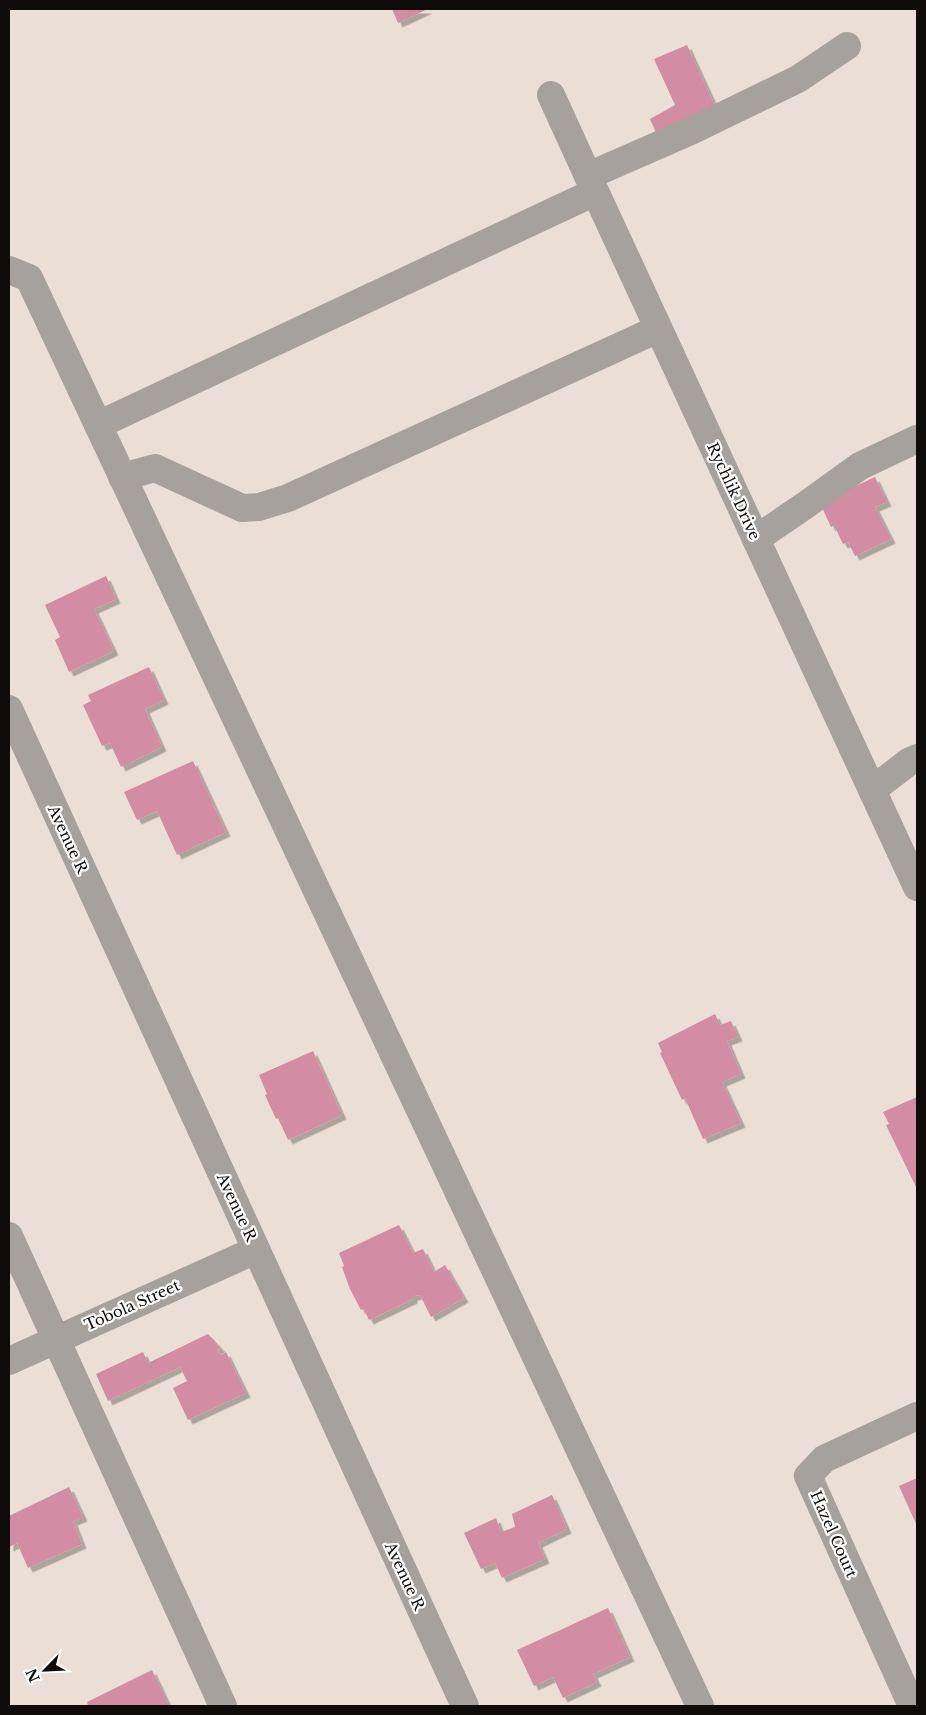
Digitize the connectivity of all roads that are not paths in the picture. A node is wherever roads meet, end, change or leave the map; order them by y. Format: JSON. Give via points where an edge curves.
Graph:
{"nodes":[{"id":1,"x":847,"y":46,"type":"dead end"},
{"id":2,"x":552,"y":95,"type":"dead end"},
{"id":3,"x":591,"y":184,"type":"junction"},
{"id":4,"x":9,"y":270,"type":"edge"},
{"id":5,"x":658,"y":329,"type":"junction"},
{"id":6,"x":98,"y":425,"type":"junction"},
{"id":7,"x":917,"y":439,"type":"edge"},
{"id":8,"x":122,"y":477,"type":"junction"},
{"id":9,"x":756,"y":539,"type":"junction"},
{"id":10,"x":9,"y":709,"type":"edge"},
{"id":11,"x":917,"y":758,"type":"edge"},
{"id":12,"x":872,"y":790,"type":"junction"},
{"id":13,"x":917,"y":887,"type":"edge"},
{"id":14,"x":9,"y":1236,"type":"edge"},
{"id":15,"x":256,"y":1250,"type":"junction"},
{"id":16,"x":57,"y":1339,"type":"junction"},
{"id":17,"x":9,"y":1361,"type":"edge"},
{"id":18,"x":917,"y":1416,"type":"edge"},
{"id":19,"x":223,"y":1706,"type":"edge"},
{"id":20,"x":464,"y":1706,"type":"edge"},
{"id":21,"x":700,"y":1706,"type":"edge"},
{"id":22,"x":912,"y":1706,"type":"edge"}],
"edges":[{"from":1,"to":3,"type":"street","via":[[798,79]]},
{"from":2,"to":3,"type":"street","name":"Rychlik Drive"},
{"from":3,"to":5,"type":"street","name":"Rychlik Drive"},
{"from":3,"to":6,"type":"street"},
{"from":4,"to":6,"type":"street","via":[[28,278]]},
{"from":5,"to":8,"type":"street","via":[[288,498],[242,508],[156,468]]},
{"from":5,"to":9,"type":"street","name":"Rychlik Drive"},
{"from":6,"to":8,"type":"street"},
{"from":7,"to":9,"type":"street","via":[[860,466]]},
{"from":8,"to":21,"type":"street"},
{"from":9,"to":12,"type":"street","name":"Rychlik Drive"},
{"from":10,"to":15,"type":"street","name":"Avenue R"},
{"from":11,"to":12,"type":"street"},
{"from":12,"to":13,"type":"street","name":"Rychlik Drive"},
{"from":14,"to":16,"type":"street"},
{"from":15,"to":16,"type":"street","name":"Tobola Street"},
{"from":15,"to":20,"type":"street","name":"Avenue R"},
{"from":16,"to":17,"type":"street","name":"Tobola Street"},
{"from":16,"to":19,"type":"street"},
{"from":18,"to":22,"type":"street","name":"Hazel Court","via":[[824,1459],[808,1476]]}]}
